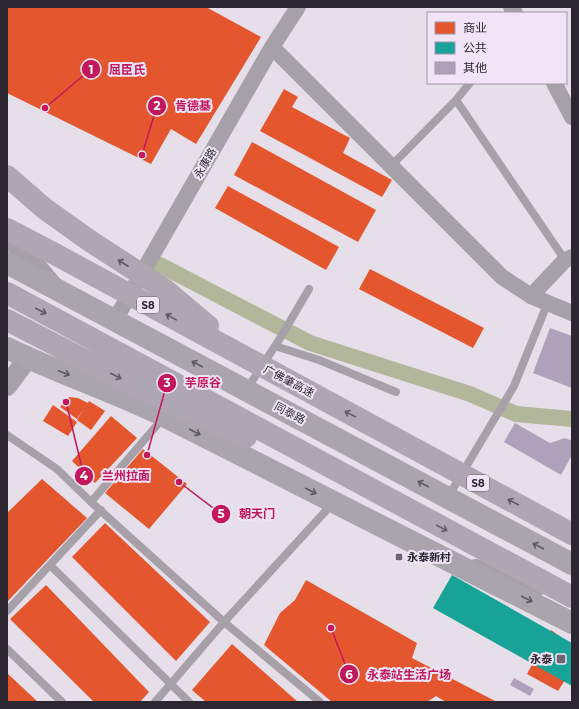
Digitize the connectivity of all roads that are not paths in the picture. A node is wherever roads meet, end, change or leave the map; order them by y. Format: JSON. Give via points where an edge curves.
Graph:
{"nodes":[{"id":1,"x":298,"y":7,"type":"edge"},
{"id":2,"x":272,"y":47,"type":"junction"},
{"id":3,"x":469,"y":84,"type":"edge"},
{"id":4,"x":555,"y":84,"type":"edge"},
{"id":5,"x":456,"y":100,"type":"junction"},
{"id":6,"x":572,"y":117,"type":"edge"},
{"id":7,"x":392,"y":166,"type":"junction"},
{"id":8,"x":7,"y":176,"type":"edge"},
{"id":9,"x":7,"y":193,"type":"edge"},
{"id":10,"x":7,"y":229,"type":"edge"},
{"id":11,"x":7,"y":237,"type":"edge"},
{"id":12,"x":90,"y":241,"type":"junction"},
{"id":13,"x":568,"y":258,"type":"edge"},
{"id":14,"x":7,"y":263,"type":"edge"},
{"id":15,"x":55,"y":289,"type":"junction"},
{"id":16,"x":308,"y":289,"type":"dead end"},
{"id":17,"x":7,"y":293,"type":"edge"},
{"id":18,"x":531,"y":296,"type":"junction"},
{"id":19,"x":548,"y":302,"type":"junction"},
{"id":20,"x":572,"y":313,"type":"edge"},
{"id":21,"x":7,"y":320,"type":"edge"},
{"id":22,"x":115,"y":320,"type":"junction"},
{"id":23,"x":277,"y":343,"type":"junction"},
{"id":24,"x":7,"y":348,"type":"edge"},
{"id":25,"x":242,"y":356,"type":"junction"},
{"id":26,"x":28,"y":358,"type":"junction"},
{"id":27,"x":7,"y":386,"type":"edge"},
{"id":28,"x":246,"y":390,"type":"junction"},
{"id":29,"x":396,"y":392,"type":"dead end"},
{"id":30,"x":164,"y":416,"type":"junction"},
{"id":31,"x":7,"y":435,"type":"edge"},
{"id":32,"x":448,"y":498,"type":"junction"},
{"id":33,"x":91,"y":502,"type":"junction"},
{"id":34,"x":334,"y":502,"type":"junction"},
{"id":35,"x":101,"y":510,"type":"junction"},
{"id":36,"x":408,"y":510,"type":"junction"},
{"id":37,"x":572,"y":534,"type":"edge"},
{"id":38,"x":572,"y":564,"type":"edge"},
{"id":39,"x":50,"y":565,"type":"junction"},
{"id":40,"x":462,"y":566,"type":"junction"},
{"id":41,"x":572,"y":598,"type":"edge"},
{"id":42,"x":7,"y":612,"type":"edge"},
{"id":43,"x":224,"y":622,"type":"junction"},
{"id":44,"x":572,"y":623,"type":"edge"},
{"id":45,"x":7,"y":649,"type":"edge"},
{"id":46,"x":171,"y":684,"type":"junction"},
{"id":47,"x":62,"y":702,"type":"edge"},
{"id":48,"x":155,"y":702,"type":"edge"},
{"id":49,"x":189,"y":702,"type":"edge"},
{"id":50,"x":320,"y":702,"type":"edge"}],
"edges":[{"from":1,"to":2,"type":"street","name":"永康路"},
{"from":2,"to":7,"type":"street"},
{"from":2,"to":22,"type":"street","name":"永康路"},
{"from":3,"to":5,"type":"lane"},
{"from":4,"to":6,"type":"street"},
{"from":5,"to":7,"type":"lane"},
{"from":5,"to":13,"type":"lane"},
{"from":7,"to":18,"type":"street","via":[[502,277]]},
{"from":8,"to":12,"type":"highway","via":[[44,209]]},
{"from":9,"to":12,"type":"highway"},
{"from":25,"to":10,"type":"highway","name":"广佛肇高速","number":"S8","one_way":true,"bridge":true},
{"from":11,"to":15,"type":"street","via":[[26,254]]},
{"from":25,"to":12,"type":"highway","one_way":true,"bridge":true,"via":[[164,289]]},
{"from":13,"to":18,"type":"street"},
{"from":14,"to":15,"type":"main road","name":"同泰路"},
{"from":15,"to":22,"type":"main road","name":"同泰路"},
{"from":16,"to":23,"type":"lane"},
{"from":17,"to":36,"type":"highway","one_way":true},
{"from":18,"to":19,"type":"street"},
{"from":19,"to":20,"type":"street"},
{"from":19,"to":32,"type":"lane","via":[[514,386]]},
{"from":21,"to":36,"type":"highway","one_way":true,"via":[[180,407]]},
{"from":28,"to":22,"type":"main road","name":"同泰路","one_way":true},
{"from":23,"to":28,"type":"lane"},
{"from":23,"to":29,"type":"lane"},
{"from":24,"to":26,"type":"main road"},
{"from":37,"to":25,"type":"highway","name":"广佛肇高速","number":"S8","one_way":true,"bridge":true},
{"from":26,"to":27,"type":"street"},
{"from":26,"to":30,"type":"main road","one_way":true,"via":[[113,392]]},
{"from":32,"to":28,"type":"main road","name":"同泰路","one_way":true},
{"from":30,"to":33,"type":"lane"},
{"from":30,"to":34,"type":"main road","one_way":true},
{"from":31,"to":33,"type":"lane","via":[[57,469]]},
{"from":38,"to":32,"type":"main road","name":"同泰路","one_way":true},
{"from":33,"to":35,"type":"lane"},
{"from":34,"to":40,"type":"main road"},
{"from":34,"to":43,"type":"lane"},
{"from":35,"to":39,"type":"lane"},
{"from":35,"to":43,"type":"lane"},
{"from":36,"to":41,"type":"highway","one_way":true},
{"from":39,"to":42,"type":"lane"},
{"from":39,"to":46,"type":"lane"},
{"from":40,"to":41,"type":"street","via":[[527,581]]},
{"from":40,"to":44,"type":"main road","one_way":true},
{"from":43,"to":46,"type":"lane"},
{"from":43,"to":50,"type":"lane"},
{"from":45,"to":47,"type":"lane"},
{"from":46,"to":48,"type":"lane"},
{"from":46,"to":49,"type":"lane"}]}
